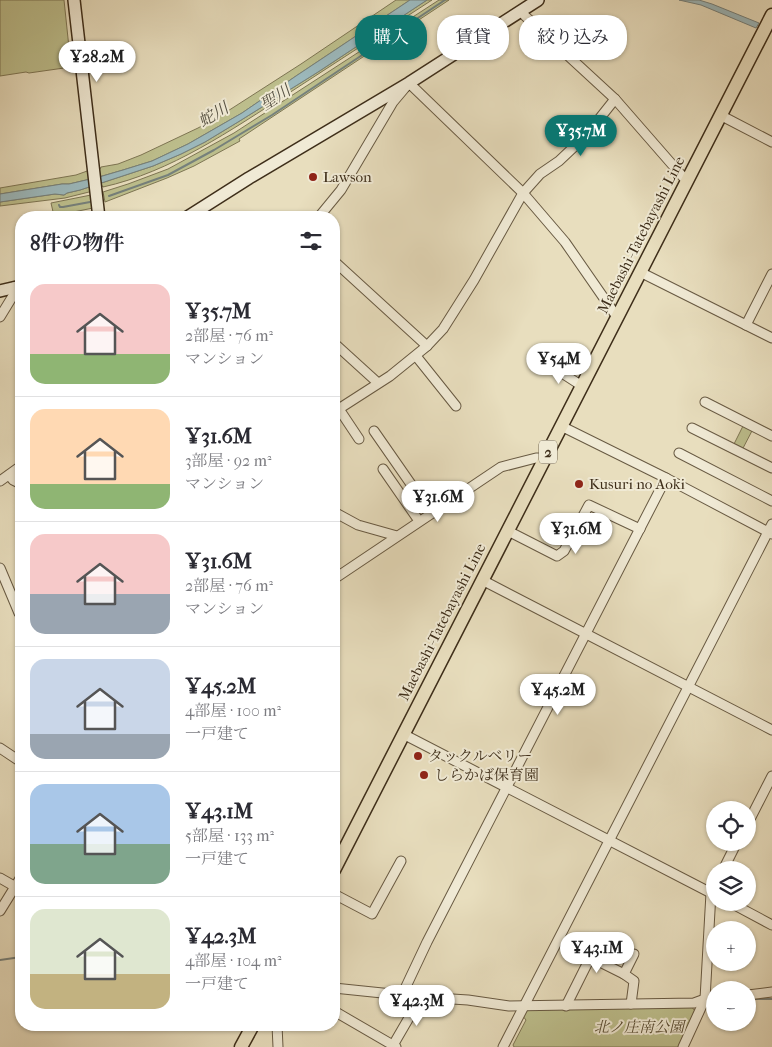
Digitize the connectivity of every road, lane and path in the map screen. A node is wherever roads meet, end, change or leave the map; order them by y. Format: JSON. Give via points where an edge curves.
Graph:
{"nodes":[{"id":1,"x":74,"y":0,"type":"edge"},
{"id":2,"x":538,"y":0,"type":"edge"},
{"id":3,"x":521,"y":11,"type":"junction"},
{"id":4,"x":772,"y":15,"type":"edge"},
{"id":5,"x":409,"y":83,"type":"junction"},
{"id":6,"x":615,"y":99,"type":"junction"},
{"id":7,"x":720,"y":115,"type":"junction"},
{"id":8,"x":772,"y":142,"type":"edge"},
{"id":9,"x":687,"y":180,"type":"junction"},
{"id":10,"x":523,"y":193,"type":"junction"},
{"id":11,"x":99,"y":211,"type":"edge"},
{"id":12,"x":197,"y":211,"type":"edge"},
{"id":13,"x":324,"y":211,"type":"edge"},
{"id":14,"x":340,"y":266,"type":"edge"},
{"id":15,"x":640,"y":272,"type":"junction"},
{"id":16,"x":772,"y":274,"type":"edge"},
{"id":17,"x":15,"y":288,"type":"edge"},
{"id":18,"x":0,"y":290,"type":"edge"},
{"id":19,"x":15,"y":292,"type":"edge"},
{"id":20,"x":616,"y":317,"type":"junction"},
{"id":21,"x":0,"y":318,"type":"edge"},
{"id":22,"x":746,"y":325,"type":"junction"},
{"id":23,"x":772,"y":338,"type":"edge"},
{"id":24,"x":427,"y":346,"type":"junction"},
{"id":25,"x":340,"y":348,"type":"edge"},
{"id":26,"x":416,"y":356,"type":"junction"},
{"id":27,"x":548,"y":364,"type":"dead end"},
{"id":28,"x":378,"y":383,"type":"junction"},
{"id":29,"x":582,"y":386,"type":"junction"},
{"id":30,"x":705,"y":402,"type":"dead end"},
{"id":31,"x":456,"y":406,"type":"dead end"},
{"id":32,"x":340,"y":408,"type":"edge"},
{"id":33,"x":340,"y":416,"type":"edge"},
{"id":34,"x":561,"y":426,"type":"junction"},
{"id":35,"x":692,"y":428,"type":"dead end"},
{"id":36,"x":374,"y":431,"type":"dead end"},
{"id":37,"x":772,"y":436,"type":"edge"},
{"id":38,"x":359,"y":439,"type":"dead end"},
{"id":39,"x":679,"y":453,"type":"dead end"},
{"id":40,"x":545,"y":458,"type":"junction"},
{"id":41,"x":772,"y":468,"type":"edge"},
{"id":42,"x":383,"y":469,"type":"dead end"},
{"id":43,"x":15,"y":470,"type":"edge"},
{"id":44,"x":8,"y":475,"type":"junction"},
{"id":45,"x":666,"y":478,"type":"junction"},
{"id":46,"x":0,"y":481,"type":"edge"},
{"id":47,"x":15,"y":481,"type":"edge"},
{"id":48,"x":772,"y":500,"type":"edge"},
{"id":49,"x":431,"y":513,"type":"junction"},
{"id":50,"x":340,"y":516,"type":"edge"},
{"id":51,"x":419,"y":521,"type":"junction"},
{"id":52,"x":640,"y":529,"type":"junction"},
{"id":53,"x":771,"y":530,"type":"edge"},
{"id":54,"x":508,"y":531,"type":"junction"},
{"id":55,"x":396,"y":536,"type":"junction"},
{"id":56,"x":0,"y":568,"type":"edge"},
{"id":57,"x":340,"y":575,"type":"edge"},
{"id":58,"x":482,"y":580,"type":"junction"},
{"id":59,"x":15,"y":604,"type":"edge"},
{"id":60,"x":587,"y":634,"type":"junction"},
{"id":61,"x":689,"y":686,"type":"junction"},
{"id":62,"x":772,"y":730,"type":"edge"},
{"id":63,"x":403,"y":734,"type":"junction"},
{"id":64,"x":0,"y":748,"type":"edge"},
{"id":65,"x":15,"y":758,"type":"edge"},
{"id":66,"x":772,"y":776,"type":"edge"},
{"id":67,"x":508,"y":788,"type":"junction"},
{"id":68,"x":756,"y":807,"type":"edge"},
{"id":69,"x":610,"y":841,"type":"junction"},
{"id":70,"x":340,"y":858,"type":"edge"},
{"id":71,"x":401,"y":861,"type":"dead end"},
{"id":72,"x":0,"y":878,"type":"edge"},
{"id":73,"x":15,"y":886,"type":"edge"},
{"id":74,"x":706,"y":887,"type":"edge"},
{"id":75,"x":15,"y":892,"type":"edge"},
{"id":76,"x":340,"y":897,"type":"edge"},
{"id":77,"x":0,"y":911,"type":"edge"},
{"id":78,"x":712,"y":911,"type":"edge"},
{"id":79,"x":746,"y":911,"type":"edge"},
{"id":80,"x":772,"y":925,"type":"edge"},
{"id":81,"x":634,"y":954,"type":"dead end"},
{"id":82,"x":624,"y":974,"type":"junction"},
{"id":83,"x":340,"y":989,"type":"edge"},
{"id":84,"x":772,"y":992,"type":"edge"},
{"id":85,"x":756,"y":994,"type":"edge"},
{"id":86,"x":402,"y":995,"type":"junction"},
{"id":87,"x":420,"y":997,"type":"junction"},
{"id":88,"x":705,"y":999,"type":"junction"},
{"id":89,"x":631,"y":1004,"type":"junction"},
{"id":90,"x":525,"y":1006,"type":"junction"},
{"id":91,"x":566,"y":1006,"type":"junction"},
{"id":92,"x":340,"y":1015,"type":"edge"},
{"id":93,"x":250,"y":1031,"type":"edge"},
{"id":94,"x":277,"y":1031,"type":"edge"},
{"id":95,"x":393,"y":1046,"type":"edge"},
{"id":96,"x":241,"y":1047,"type":"edge"},
{"id":97,"x":278,"y":1047,"type":"edge"},
{"id":98,"x":504,"y":1047,"type":"edge"},
{"id":99,"x":683,"y":1047,"type":"edge"}],
"edges":[{"from":1,"to":11,"type":"street"},
{"from":2,"to":3,"type":"street"},
{"from":3,"to":5,"type":"street"},
{"from":3,"to":6,"type":"street"},
{"from":4,"to":7,"type":"main road","name":"Maebashi-Tatebayashi Line","number":"2"},
{"from":5,"to":10,"type":"street"},
{"from":5,"to":12,"type":"street"},
{"from":5,"to":13,"type":"street","via":[[393,102],[341,190]]},
{"from":6,"to":9,"type":"street"},
{"from":6,"to":10,"type":"street","via":[[588,133]]},
{"from":7,"to":8,"type":"street"},
{"from":7,"to":9,"type":"main road","name":"Maebashi-Tatebayashi Line","number":"2"},
{"from":9,"to":15,"type":"main road","name":"Maebashi-Tatebayashi Line","number":"2"},
{"from":10,"to":20,"type":"street","via":[[565,242]]},
{"from":10,"to":24,"type":"street","via":[[469,288],[443,329]]},
{"from":14,"to":24,"type":"street"},
{"from":15,"to":20,"type":"main road","name":"Maebashi-Tatebayashi Line","number":"2"},
{"from":15,"to":22,"type":"street"},
{"from":16,"to":22,"type":"street"},
{"from":17,"to":18,"type":"street"},
{"from":19,"to":21,"type":"street"},
{"from":20,"to":29,"type":"main road","name":"Maebashi-Tatebayashi Line","number":"2"},
{"from":22,"to":23,"type":"street"},
{"from":24,"to":26,"type":"street"},
{"from":25,"to":28,"type":"street"},
{"from":26,"to":28,"type":"street"},
{"from":26,"to":31,"type":"street"},
{"from":27,"to":29,"type":"street"},
{"from":28,"to":32,"type":"street"},
{"from":29,"to":34,"type":"main road","name":"Maebashi-Tatebayashi Line","number":"2"},
{"from":30,"to":37,"type":"street"},
{"from":33,"to":38,"type":"street"},
{"from":34,"to":40,"type":"main road","name":"Maebashi-Tatebayashi Line","number":"2"},
{"from":34,"to":45,"type":"street"},
{"from":35,"to":41,"type":"street"},
{"from":36,"to":49,"type":"street"},
{"from":39,"to":48,"type":"street"},
{"from":40,"to":49,"type":"street","via":[[501,466]]},
{"from":40,"to":54,"type":"main road","name":"Maebashi-Tatebayashi Line","number":"2"},
{"from":42,"to":51,"type":"street"},
{"from":43,"to":44,"type":"street"},
{"from":44,"to":46,"type":"street"},
{"from":44,"to":47,"type":"street"},
{"from":45,"to":52,"type":"street"},
{"from":45,"to":53,"type":"street"},
{"from":49,"to":51,"type":"street"},
{"from":50,"to":55,"type":"street"},
{"from":51,"to":55,"type":"street"},
{"from":52,"to":54,"type":"street","via":[[589,504],[564,551],[558,556]]},
{"from":52,"to":60,"type":"street"},
{"from":53,"to":61,"type":"street"},
{"from":54,"to":58,"type":"main road","name":"Maebashi-Tatebayashi Line","number":"2"},
{"from":55,"to":57,"type":"street"},
{"from":56,"to":59,"type":"street"},
{"from":58,"to":60,"type":"street"},
{"from":58,"to":63,"type":"main road","name":"Maebashi-Tatebayashi Line","number":"2"},
{"from":60,"to":61,"type":"street"},
{"from":60,"to":67,"type":"street"},
{"from":61,"to":62,"type":"street"},
{"from":61,"to":69,"type":"street"},
{"from":63,"to":67,"type":"street"},
{"from":63,"to":70,"type":"main road","name":"Maebashi-Tatebayashi Line","number":"2"},
{"from":64,"to":65,"type":"street"},
{"from":66,"to":68,"type":"street"},
{"from":67,"to":69,"type":"street"},
{"from":67,"to":86,"type":"street"},
{"from":69,"to":74,"type":"street"},
{"from":69,"to":90,"type":"street"},
{"from":71,"to":76,"type":"street","via":[[372,914]]},
{"from":72,"to":73,"type":"street"},
{"from":75,"to":77,"type":"street"},
{"from":78,"to":88,"type":"street"},
{"from":79,"to":80,"type":"street"},
{"from":81,"to":82,"type":"street"},
{"from":82,"to":89,"type":"street","via":[[634,981]]},
{"from":82,"to":91,"type":"street","via":[[594,959],[589,960]]},
{"from":83,"to":86,"type":"street"},
{"from":84,"to":85,"type":"street"},
{"from":86,"to":87,"type":"street"},
{"from":87,"to":90,"type":"street"},
{"from":87,"to":95,"type":"street"},
{"from":88,"to":89,"type":"street","via":[[694,1003]]},
{"from":88,"to":99,"type":"street"},
{"from":89,"to":91,"type":"street"},
{"from":90,"to":91,"type":"street"},
{"from":90,"to":98,"type":"street"},
{"from":92,"to":95,"type":"street"},
{"from":93,"to":96,"type":"main road"},
{"from":94,"to":97,"type":"street"}]}
